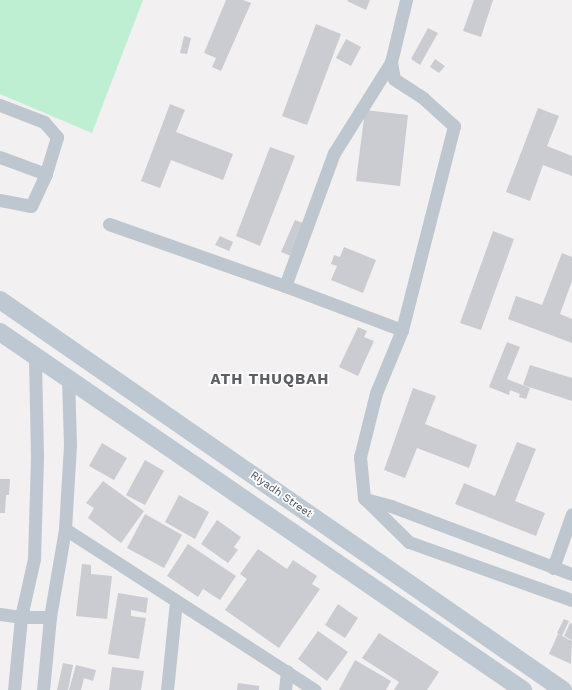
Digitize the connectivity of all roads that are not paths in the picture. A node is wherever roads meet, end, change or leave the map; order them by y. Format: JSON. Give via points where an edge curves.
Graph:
{"nodes":[{"id":1,"x":406,"y":0,"type":"edge"},
{"id":2,"x":391,"y":62,"type":"junction"},
{"id":3,"x":0,"y":105,"type":"edge"},
{"id":4,"x":0,"y":157,"type":"edge"},
{"id":5,"x":46,"y":174,"type":"junction"},
{"id":6,"x":0,"y":200,"type":"edge"},
{"id":7,"x":109,"y":224,"type":"dead end"},
{"id":8,"x":286,"y":286,"type":"junction"},
{"id":9,"x":0,"y":300,"type":"edge"},
{"id":10,"x":402,"y":330,"type":"junction"},
{"id":11,"x":0,"y":332,"type":"edge"},
{"id":12,"x":34,"y":356,"type":"junction"},
{"id":13,"x":68,"y":379,"type":"junction"},
{"id":14,"x":364,"y":498,"type":"junction"},
{"id":15,"x":572,"y":514,"type":"edge"},
{"id":16,"x":65,"y":529,"type":"junction"},
{"id":17,"x":553,"y":568,"type":"junction"},
{"id":18,"x":572,"y":574,"type":"edge"},
{"id":19,"x":572,"y":600,"type":"edge"},
{"id":20,"x":176,"y":602,"type":"junction"},
{"id":21,"x":0,"y":614,"type":"edge"},
{"id":22,"x":21,"y":617,"type":"junction"},
{"id":23,"x":50,"y":617,"type":"junction"},
{"id":24,"x":481,"y":633,"type":"junction"},
{"id":25,"x":469,"y":652,"type":"junction"},
{"id":26,"x":287,"y":671,"type":"junction"},
{"id":27,"x":14,"y":690,"type":"edge"},
{"id":28,"x":43,"y":690,"type":"edge"},
{"id":29,"x":167,"y":690,"type":"edge"},
{"id":30,"x":285,"y":690,"type":"edge"},
{"id":31,"x":315,"y":690,"type":"edge"},
{"id":32,"x":523,"y":690,"type":"edge"},
{"id":33,"x":563,"y":690,"type":"edge"}],
"edges":[{"from":1,"to":2,"type":"street"},
{"from":2,"to":8,"type":"street","via":[[334,153]]},
{"from":2,"to":10,"type":"street","via":[[394,79],[423,98],[454,126]]},
{"from":3,"to":5,"type":"street","via":[[44,122],[57,137]]},
{"from":4,"to":5,"type":"street"},
{"from":5,"to":6,"type":"street","via":[[31,206]]},
{"from":7,"to":8,"type":"street"},
{"from":8,"to":10,"type":"street"},
{"from":9,"to":24,"type":"main road","name":"Riyadh Street"},
{"from":10,"to":14,"type":"street","via":[[376,393],[360,458]]},
{"from":11,"to":12,"type":"main road"},
{"from":12,"to":13,"type":"main road"},
{"from":12,"to":22,"type":"street","via":[[37,455],[34,559]]},
{"from":13,"to":16,"type":"street","via":[[70,445]]},
{"from":13,"to":25,"type":"main road"},
{"from":14,"to":17,"type":"street"},
{"from":14,"to":19,"type":"street","via":[[409,542]]},
{"from":15,"to":17,"type":"street"},
{"from":16,"to":20,"type":"street"},
{"from":16,"to":23,"type":"street"},
{"from":17,"to":18,"type":"street"},
{"from":20,"to":26,"type":"street"},
{"from":20,"to":29,"type":"street"},
{"from":21,"to":22,"type":"street"},
{"from":22,"to":23,"type":"street"},
{"from":22,"to":27,"type":"street"},
{"from":23,"to":28,"type":"street"},
{"from":24,"to":25,"type":"main road"},
{"from":24,"to":33,"type":"main road","name":"Riyadh Street"},
{"from":25,"to":32,"type":"main road"},
{"from":26,"to":30,"type":"street"},
{"from":26,"to":31,"type":"street"}]}
